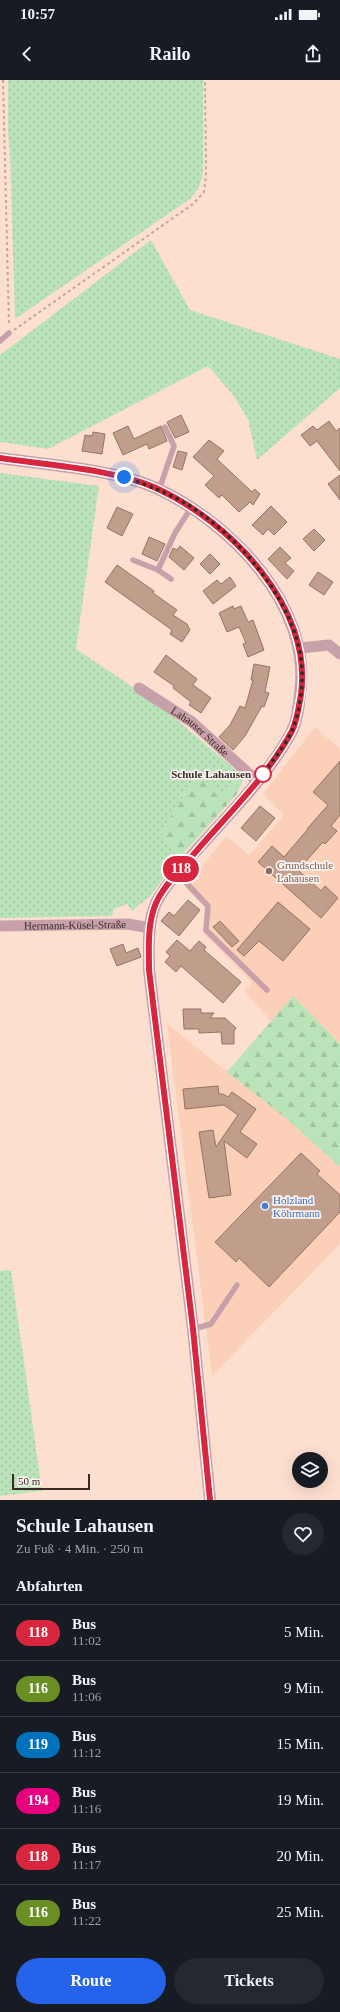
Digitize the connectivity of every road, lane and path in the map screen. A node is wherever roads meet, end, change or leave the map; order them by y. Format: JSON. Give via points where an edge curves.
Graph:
{"nodes":[{"id":1,"x":3,"y":80,"type":"edge"},
{"id":2,"x":205,"y":82,"type":"dead end"},
{"id":3,"x":9,"y":333,"type":"junction"},
{"id":4,"x":0,"y":341,"type":"edge"},
{"id":5,"x":165,"y":427,"type":"dead end"},
{"id":6,"x":0,"y":458,"type":"edge"},
{"id":7,"x":159,"y":490,"type":"junction"},
{"id":8,"x":191,"y":507,"type":"junction"},
{"id":9,"x":133,"y":560,"type":"dead end"},
{"id":10,"x":158,"y":570,"type":"junction"},
{"id":11,"x":171,"y":579,"type":"dead end"},
{"id":12,"x":300,"y":648,"type":"junction"},
{"id":13,"x":340,"y":654,"type":"edge"},
{"id":14,"x":139,"y":688,"type":"dead end"},
{"id":15,"x":257,"y":781,"type":"junction"},
{"id":16,"x":177,"y":873,"type":"junction"},
{"id":17,"x":0,"y":926,"type":"edge"},
{"id":18,"x":150,"y":928,"type":"junction"},
{"id":19,"x":266,"y":990,"type":"dead end"},
{"id":20,"x":237,"y":1285,"type":"dead end"},
{"id":21,"x":193,"y":1329,"type":"junction"},
{"id":22,"x":210,"y":1500,"type":"edge"}],
"edges":[{"from":1,"to":3,"type":"path"},
{"from":2,"to":3,"type":"path","via":[[204,192],[193,204]]},
{"from":3,"to":4,"type":"lane"},
{"from":5,"to":7,"type":"lane","via":[[174,446]]},
{"from":6,"to":7,"type":"street","via":[[124,477]]},
{"from":7,"to":8,"type":"street"},
{"from":8,"to":10,"type":"lane","via":[[175,533]]},
{"from":8,"to":12,"type":"street","via":[[237,545],[258,568],[282,605]]},
{"from":9,"to":10,"type":"lane"},
{"from":10,"to":11,"type":"lane"},
{"from":12,"to":13,"type":"street","via":[[329,645]]},
{"from":12,"to":15,"type":"street","via":[[303,678],[293,729]]},
{"from":14,"to":15,"type":"street","name":"Lahauser Straße","via":[[192,722]]},
{"from":15,"to":16,"type":"street"},
{"from":16,"to":18,"type":"street","via":[[157,902]]},
{"from":16,"to":19,"type":"lane","via":[[208,906],[206,930]]},
{"from":17,"to":18,"type":"street","name":"Hermann-Küsel-Straße","via":[[128,924]]},
{"from":18,"to":21,"type":"street","via":[[149,970]]},
{"from":20,"to":21,"type":"lane","via":[[211,1324]]},
{"from":21,"to":22,"type":"street"}]}
